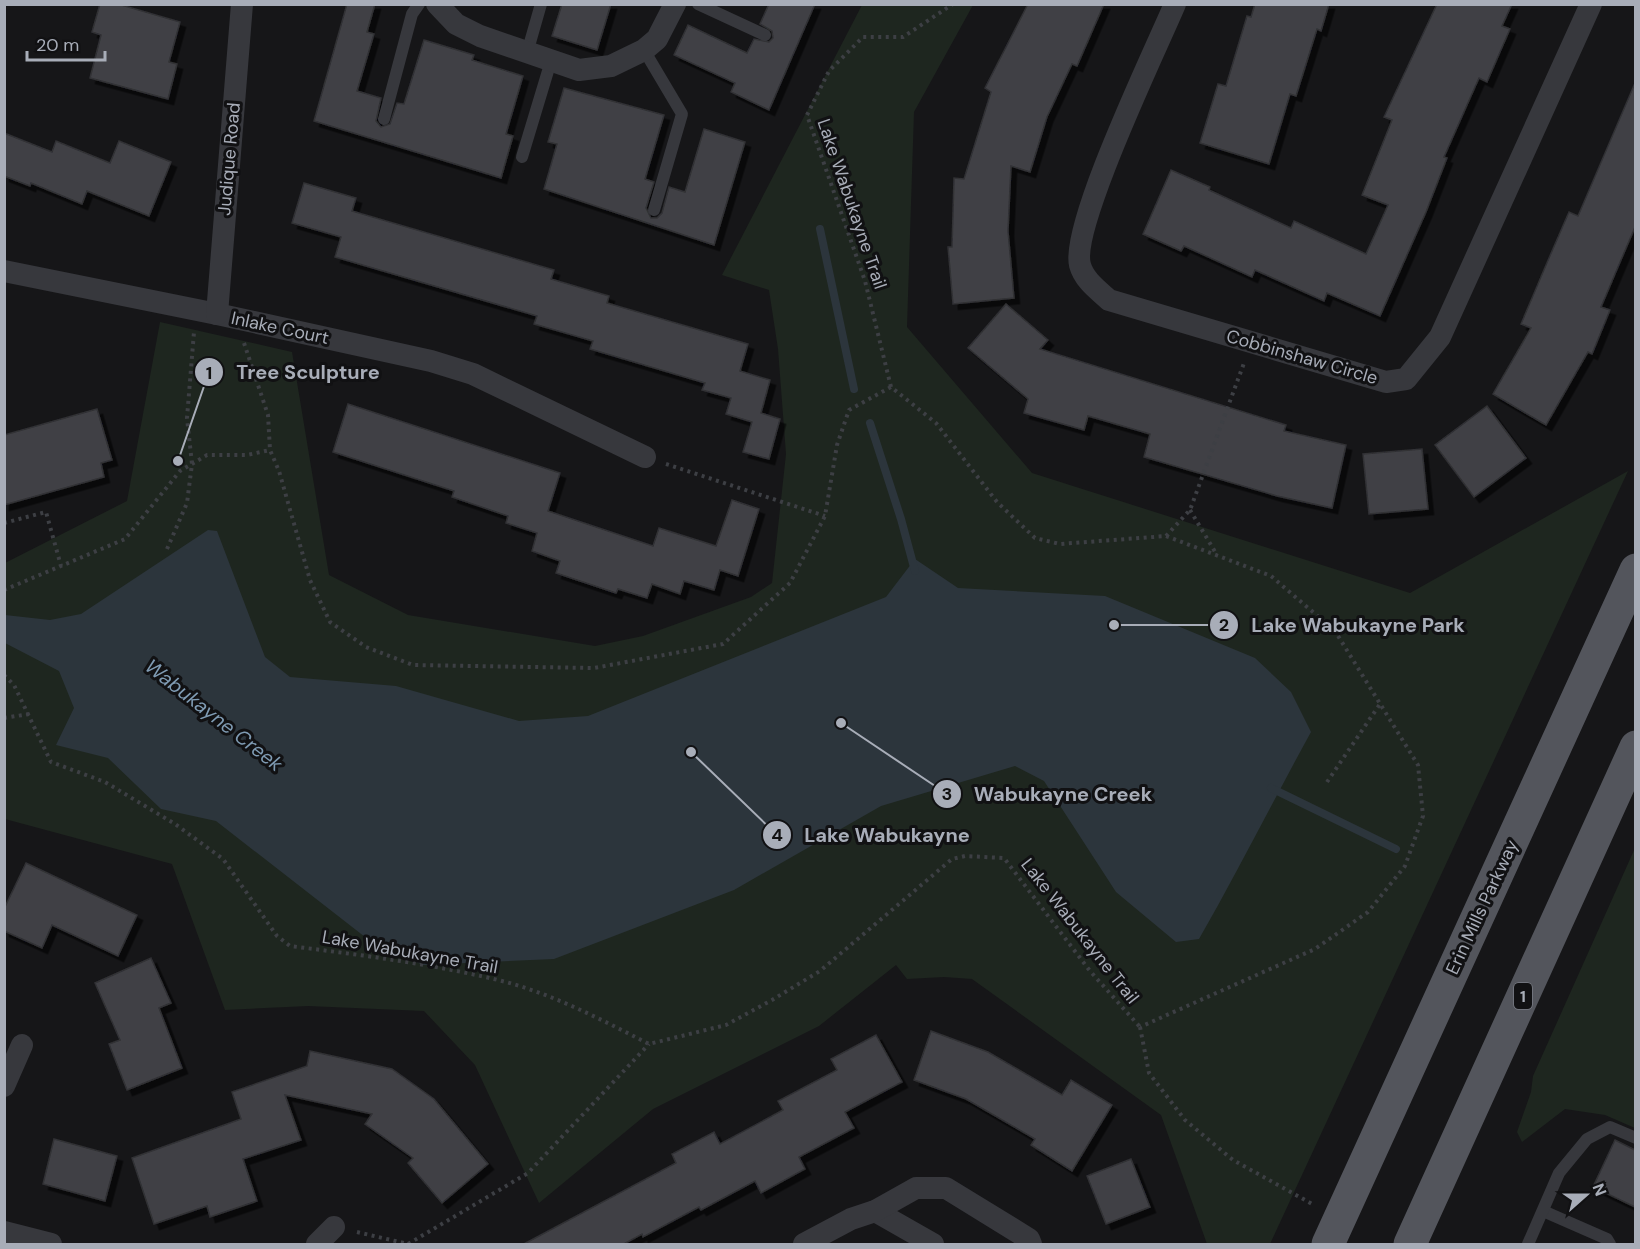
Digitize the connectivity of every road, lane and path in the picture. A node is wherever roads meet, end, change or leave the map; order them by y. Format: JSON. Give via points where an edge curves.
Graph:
{"nodes":[{"id":1,"x":242,"y":4,"type":"edge"},
{"id":2,"x":419,"y":4,"type":"edge"},
{"id":3,"x":437,"y":4,"type":"edge"},
{"id":4,"x":541,"y":4,"type":"edge"},
{"id":5,"x":675,"y":4,"type":"edge"},
{"id":6,"x":698,"y":4,"type":"edge"},
{"id":7,"x":953,"y":4,"type":"edge"},
{"id":8,"x":1176,"y":4,"type":"edge"},
{"id":9,"x":1591,"y":4,"type":"edge"},
{"id":10,"x":765,"y":35,"type":"dead end"},
{"id":11,"x":644,"y":50,"type":"junction"},
{"id":12,"x":527,"y":53,"type":"junction"},
{"id":13,"x":551,"y":61,"type":"junction"},
{"id":14,"x":384,"y":119,"type":"dead end"},
{"id":15,"x":522,"y":157,"type":"dead end"},
{"id":16,"x":654,"y":210,"type":"dead end"},
{"id":17,"x":4,"y":272,"type":"edge"},
{"id":18,"x":216,"y":314,"type":"junction"},
{"id":19,"x":1252,"y":343,"type":"junction"},
{"id":20,"x":891,"y":387,"type":"junction"},
{"id":21,"x":270,"y":450,"type":"junction"},
{"id":22,"x":645,"y":457,"type":"joint"},
{"id":23,"x":192,"y":464,"type":"junction"},
{"id":24,"x":1190,"y":510,"type":"junction"},
{"id":25,"x":825,"y":516,"type":"junction"},
{"id":26,"x":4,"y":523,"type":"edge"},
{"id":27,"x":1166,"y":536,"type":"junction"},
{"id":28,"x":167,"y":549,"type":"dead end"},
{"id":29,"x":1217,"y":555,"type":"junction"},
{"id":30,"x":61,"y":566,"type":"junction"},
{"id":31,"x":1635,"y":570,"type":"edge"},
{"id":32,"x":4,"y":590,"type":"edge"},
{"id":33,"x":4,"y":675,"type":"edge"},
{"id":34,"x":1380,"y":704,"type":"junction"},
{"id":35,"x":29,"y":714,"type":"junction"},
{"id":36,"x":4,"y":718,"type":"edge"},
{"id":37,"x":1635,"y":747,"type":"edge"},
{"id":38,"x":1327,"y":782,"type":"dead end"},
{"id":39,"x":1140,"y":1028,"type":"junction"},
{"id":40,"x":649,"y":1044,"type":"junction"},
{"id":41,"x":22,"y":1045,"type":"dead end"},
{"id":42,"x":4,"y":1086,"type":"edge"},
{"id":43,"x":1635,"y":1138,"type":"edge"},
{"id":44,"x":875,"y":1211,"type":"junction"},
{"id":45,"x":1543,"y":1211,"type":"junction"},
{"id":46,"x":334,"y":1227,"type":"joint"},
{"id":47,"x":4,"y":1232,"type":"edge"},
{"id":48,"x":1334,"y":1232,"type":"edge"},
{"id":49,"x":51,"y":1245,"type":"edge"},
{"id":50,"x":317,"y":1245,"type":"edge"},
{"id":51,"x":804,"y":1245,"type":"edge"},
{"id":52,"x":933,"y":1245,"type":"edge"},
{"id":53,"x":1031,"y":1245,"type":"edge"},
{"id":54,"x":1410,"y":1245,"type":"edge"},
{"id":55,"x":1528,"y":1245,"type":"edge"},
{"id":56,"x":1610,"y":1245,"type":"edge"}],
"edges":[{"from":1,"to":18,"type":"street","name":"Judique Road"},
{"from":2,"to":14,"type":"lane","via":[[412,14]]},
{"from":3,"to":12,"type":"street","via":[[456,24]]},
{"from":4,"to":12,"type":"lane"},
{"from":5,"to":11,"type":"street","via":[[657,39]]},
{"from":6,"to":10,"type":"lane"},
{"from":7,"to":20,"type":"path","name":"Lake Wabukayne Trail","via":[[903,37],[863,37],[829,71],[807,115],[865,281]]},
{"from":8,"to":19,"type":"street","name":"Cobbinshaw Circle","via":[[1090,202],[1080,265],[1092,285],[1109,300]]},
{"from":9,"to":19,"type":"street","name":"Cobbinshaw Circle","via":[[1440,337],[1406,379],[1379,380]]},
{"from":11,"to":13,"type":"street","via":[[611,66],[596,68],[579,70]]},
{"from":11,"to":16,"type":"lane","via":[[682,114]]},
{"from":12,"to":13,"type":"street"},
{"from":13,"to":15,"type":"lane"},
{"from":17,"to":18,"type":"street","name":"Inlake Court"},
{"from":18,"to":21,"type":"path","via":[[268,415]]},
{"from":18,"to":22,"type":"street","name":"Inlake Court","via":[[431,361],[473,374]]},
{"from":18,"to":23,"type":"path","via":[[187,418]]},
{"from":19,"to":24,"type":"path"},
{"from":20,"to":25,"type":"path","via":[[849,410],[837,446]]},
{"from":20,"to":27,"type":"path","name":"Lake Wabukayne Trail","via":[[936,423],[998,502],[1035,538],[1060,544]]},
{"from":21,"to":23,"type":"path","via":[[247,455],[207,455]]},
{"from":21,"to":25,"type":"path","via":[[310,580],[330,622],[366,647],[413,665],[594,668],[723,644],[790,583]]},
{"from":22,"to":25,"type":"path"},
{"from":23,"to":28,"type":"path","via":[[187,504]]},
{"from":23,"to":30,"type":"path","via":[[180,471],[125,539]]},
{"from":24,"to":27,"type":"path"},
{"from":24,"to":29,"type":"path"},
{"from":26,"to":30,"type":"path","via":[[46,512]]},
{"from":27,"to":29,"type":"path","name":"Lake Wabukayne Trail"},
{"from":29,"to":34,"type":"path","name":"Lake Wabukayne Trail","via":[[1271,576],[1335,631]]},
{"from":30,"to":32,"type":"path"},
{"from":31,"to":48,"type":"main road","name":"Erin Mills Parkway"},
{"from":33,"to":35,"type":"path","name":"Lake Wabukayne Trail","via":[[14,685]]},
{"from":34,"to":38,"type":"path"},
{"from":34,"to":39,"type":"path","name":"Lake Wabukayne Trail","via":[[1418,765],[1423,816],[1405,866],[1368,912],[1315,949]]},
{"from":35,"to":36,"type":"path"},
{"from":35,"to":40,"type":"path","name":"Lake Wabukayne Trail","via":[[51,762],[105,782],[175,824],[223,859],[277,936],[291,946],[393,959],[504,982],[593,1015]]},
{"from":37,"to":54,"type":"main road","number":"1"},
{"from":39,"to":40,"type":"path","name":"Lake Wabukayne Trail","via":[[1090,971],[1004,858],[965,856],[944,864],[819,971],[772,1000],[726,1025]]},
{"from":39,"to":48,"type":"path","via":[[1149,1073],[1185,1120],[1233,1160]]},
{"from":40,"to":46,"type":"path","via":[[528,1173],[408,1244]]},
{"from":41,"to":42,"type":"street"},
{"from":43,"to":45,"type":"lane","via":[[1610,1127],[1587,1139],[1559,1173]]},
{"from":44,"to":51,"type":"street","via":[[850,1219]]},
{"from":44,"to":52,"type":"street"},
{"from":44,"to":53,"type":"street","via":[[916,1188],[946,1188],[1029,1239]]},
{"from":45,"to":55,"type":"lane"},
{"from":45,"to":56,"type":"lane","via":[[1607,1239]]},
{"from":46,"to":50,"type":"street"},
{"from":47,"to":49,"type":"street"}]}
